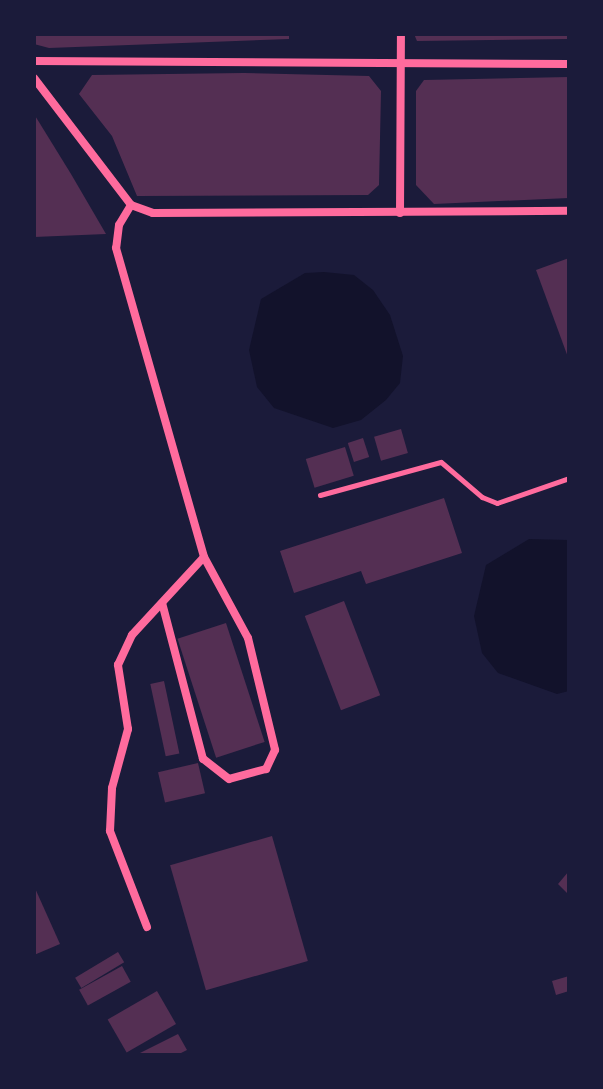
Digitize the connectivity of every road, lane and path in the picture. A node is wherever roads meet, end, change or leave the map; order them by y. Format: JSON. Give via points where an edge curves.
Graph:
{"nodes":[{"id":1,"x":401,"y":34,"type":"edge"},
{"id":2,"x":34,"y":61,"type":"edge"},
{"id":3,"x":402,"y":62,"type":"junction"},
{"id":4,"x":569,"y":64,"type":"edge"},
{"id":5,"x":34,"y":78,"type":"edge"},
{"id":6,"x":131,"y":205,"type":"junction"},
{"id":7,"x":569,"y":211,"type":"edge"},
{"id":8,"x":400,"y":213,"type":"junction"},
{"id":9,"x":569,"y":478,"type":"edge"},
{"id":10,"x":320,"y":495,"type":"dead end"},
{"id":11,"x":204,"y":557,"type":"junction"},
{"id":12,"x":162,"y":603,"type":"junction"},
{"id":13,"x":147,"y":927,"type":"dead end"}],
"edges":[{"from":1,"to":3,"type":"street"},
{"from":2,"to":3,"type":"street"},
{"from":3,"to":4,"type":"street"},
{"from":3,"to":8,"type":"street"},
{"from":5,"to":6,"type":"street"},
{"from":6,"to":8,"type":"street","via":[[153,213]]},
{"from":6,"to":11,"type":"street","via":[[119,225],[116,248]]},
{"from":7,"to":8,"type":"street"},
{"from":9,"to":10,"type":"lane","via":[[497,503],[482,497],[441,462]]},
{"from":11,"to":12,"type":"street"},
{"from":11,"to":12,"type":"street","via":[[248,638],[275,750],[266,769],[229,779],[203,759]]},
{"from":12,"to":13,"type":"street","via":[[122,650],[120,689],[128,729],[108,811],[110,831]]}]}
